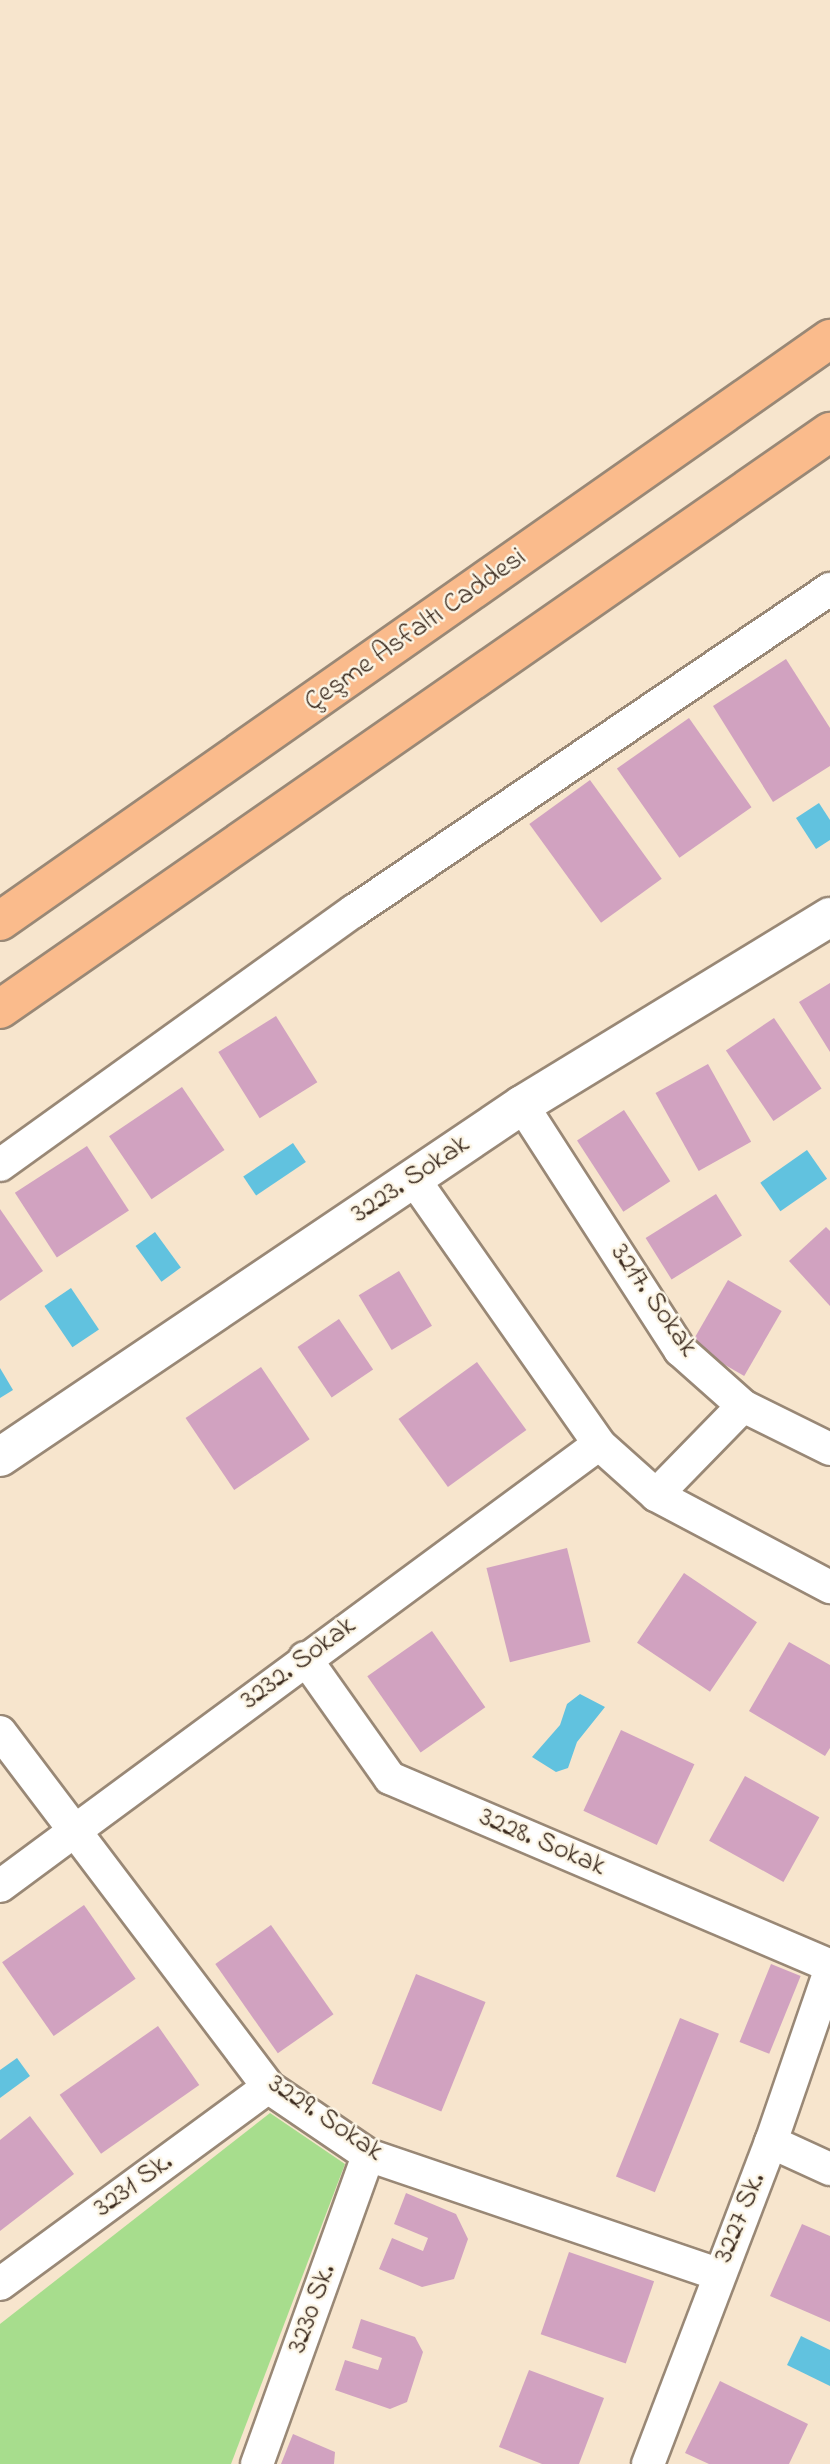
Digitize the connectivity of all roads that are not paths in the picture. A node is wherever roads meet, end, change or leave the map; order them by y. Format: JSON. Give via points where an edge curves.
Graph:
{"nodes":[{"id":1,"x":830,"y":339,"type":"edge"},
{"id":2,"x":830,"y":432,"type":"edge"},
{"id":3,"x":830,"y":589,"type":"edge"},
{"id":4,"x":830,"y":917,"type":"edge"},
{"id":5,"x":0,"y":921,"type":"edge"},
{"id":6,"x":0,"y":1009,"type":"edge"},
{"id":7,"x":522,"y":1105,"type":"junction"},
{"id":8,"x":0,"y":1165,"type":"edge"},
{"id":9,"x":413,"y":1178,"type":"junction"},
{"id":10,"x":743,"y":1406,"type":"junction"},
{"id":11,"x":599,"y":1444,"type":"junction"},
{"id":12,"x":830,"y":1449,"type":"edge"},
{"id":13,"x":0,"y":1457,"type":"edge"},
{"id":14,"x":656,"y":1495,"type":"junction"},
{"id":15,"x":830,"y":1587,"type":"edge"},
{"id":16,"x":305,"y":1658,"type":"junction"},
{"id":17,"x":0,"y":1732,"type":"edge"},
{"id":18,"x":73,"y":1834,"type":"junction"},
{"id":19,"x":0,"y":1886,"type":"edge"},
{"id":20,"x":830,"y":1968,"type":"edge"},
{"id":21,"x":268,"y":2087,"type":"junction"},
{"id":22,"x":771,"y":2142,"type":"junction"},
{"id":23,"x":368,"y":2155,"type":"junction"},
{"id":24,"x":830,"y":2169,"type":"edge"},
{"id":25,"x":718,"y":2274,"type":"junction"},
{"id":26,"x":0,"y":2284,"type":"edge"},
{"id":27,"x":257,"y":2464,"type":"edge"},
{"id":28,"x":648,"y":2464,"type":"edge"}],
"edges":[{"from":1,"to":5,"type":"highway","name":"Çeşme Asfaltı Caddesi"},
{"from":2,"to":6,"type":"highway"},
{"from":3,"to":8,"type":"street","via":[[354,911]]},
{"from":4,"to":7,"type":"street","name":"3223. Sokak"},
{"from":7,"to":9,"type":"street","name":"3223. Sokak"},
{"from":7,"to":10,"type":"street","name":"3217. Sokak","via":[[680,1350]]},
{"from":9,"to":11,"type":"street"},
{"from":9,"to":13,"type":"street","name":"3223. Sokak"},
{"from":10,"to":12,"type":"street","name":"3217. Sokak"},
{"from":10,"to":14,"type":"street"},
{"from":11,"to":14,"type":"street"},
{"from":11,"to":16,"type":"street","name":"3232. Sokak"},
{"from":14,"to":15,"type":"street"},
{"from":16,"to":18,"type":"street","name":"3232. Sokak"},
{"from":16,"to":20,"type":"street","name":"3228. Sokak","via":[[390,1778]]},
{"from":17,"to":18,"type":"street","name":"3229. Sokak"},
{"from":18,"to":19,"type":"street","name":"3232. Sokak"},
{"from":18,"to":21,"type":"street","name":"3229. Sokak"},
{"from":20,"to":22,"type":"street","name":"3227 Sk."},
{"from":21,"to":23,"type":"street","name":"3229. Sokak"},
{"from":21,"to":26,"type":"street","name":"3231 Sk."},
{"from":22,"to":24,"type":"street"},
{"from":22,"to":25,"type":"street","name":"3227 Sk."},
{"from":23,"to":25,"type":"street","name":"3229. Sokak"},
{"from":23,"to":27,"type":"street","name":"3230 Sk."},
{"from":25,"to":28,"type":"street","name":"3227 Sk."}]}
